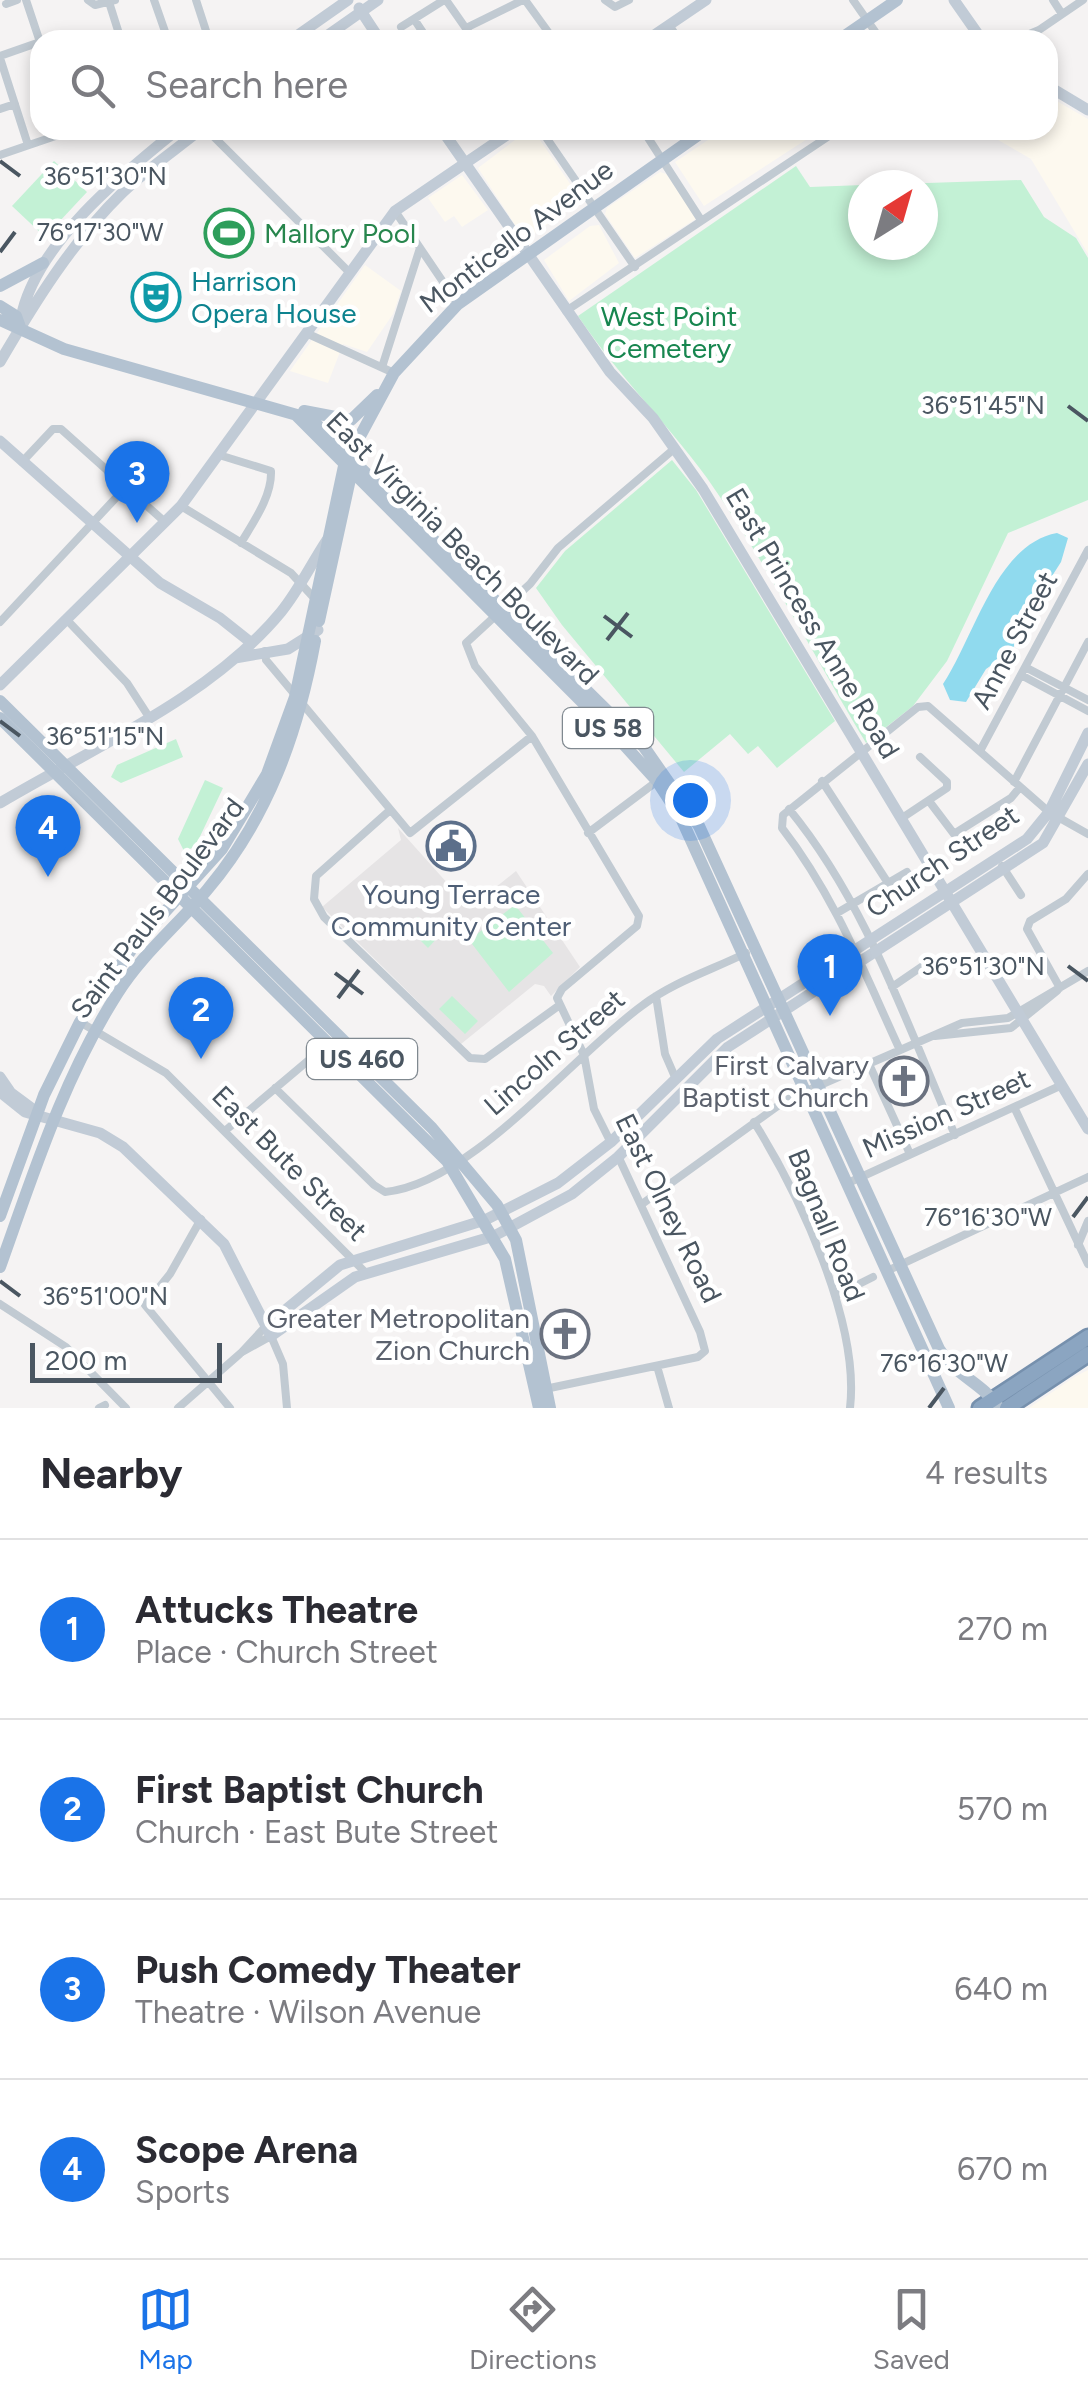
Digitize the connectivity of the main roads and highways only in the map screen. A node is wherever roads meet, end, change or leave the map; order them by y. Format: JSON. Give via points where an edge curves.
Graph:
{"nodes":[{"id":1,"x":378,"y":0,"type":"edge"},
{"id":2,"x":897,"y":0,"type":"edge"},
{"id":3,"x":954,"y":0,"type":"edge"},
{"id":4,"x":699,"y":2,"type":"edge"},
{"id":5,"x":354,"y":4,"type":"edge"},
{"id":6,"x":308,"y":30,"type":"edge"},
{"id":7,"x":330,"y":30,"type":"edge"},
{"id":8,"x":373,"y":30,"type":"edge"},
{"id":9,"x":662,"y":30,"type":"edge"},
{"id":10,"x":854,"y":30,"type":"edge"},
{"id":11,"x":975,"y":30,"type":"edge"},
{"id":12,"x":1058,"y":92,"type":"edge"},
{"id":13,"x":1088,"y":110,"type":"edge"},
{"id":14,"x":165,"y":140,"type":"edge"},
{"id":15,"x":191,"y":140,"type":"edge"},
{"id":16,"x":449,"y":140,"type":"edge"},
{"id":17,"x":500,"y":140,"type":"edge"},
{"id":18,"x":690,"y":140,"type":"edge"},
{"id":19,"x":465,"y":164,"type":"junction"},
{"id":20,"x":527,"y":258,"type":"junction"},
{"id":21,"x":43,"y":263,"type":"junction"},
{"id":22,"x":0,"y":286,"type":"edge"},
{"id":23,"x":0,"y":306,"type":"edge"},
{"id":24,"x":0,"y":320,"type":"edge"},
{"id":25,"x":20,"y":327,"type":"junction"},
{"id":26,"x":0,"y":362,"type":"edge"},
{"id":27,"x":388,"y":373,"type":"junction"},
{"id":28,"x":256,"y":401,"type":"junction"},
{"id":29,"x":289,"y":411,"type":"junction"},
{"id":30,"x":1,"y":443,"type":"edge"},
{"id":31,"x":349,"y":466,"type":"junction"},
{"id":32,"x":379,"y":502,"type":"junction"},
{"id":33,"x":344,"y":511,"type":"junction"},
{"id":34,"x":327,"y":540,"type":"junction"},
{"id":35,"x":131,"y":556,"type":"junction"},
{"id":36,"x":498,"y":611,"type":"junction"},
{"id":37,"x":271,"y":622,"type":"junction"},
{"id":38,"x":312,"y":634,"type":"junction"},
{"id":39,"x":249,"y":642,"type":"junction"},
{"id":40,"x":265,"y":652,"type":"junction"},
{"id":41,"x":231,"y":660,"type":"junction"},
{"id":42,"x":0,"y":685,"type":"edge"},
{"id":43,"x":0,"y":701,"type":"edge"},
{"id":44,"x":299,"y":702,"type":"junction"},
{"id":45,"x":0,"y":718,"type":"edge"},
{"id":46,"x":1088,"y":732,"type":"edge"},
{"id":47,"x":1088,"y":764,"type":"edge"},
{"id":48,"x":61,"y":767,"type":"junction"},
{"id":49,"x":0,"y":803,"type":"edge"},
{"id":50,"x":1055,"y":815,"type":"junction"},
{"id":51,"x":183,"y":893,"type":"junction"},
{"id":52,"x":952,"y":896,"type":"junction"},
{"id":53,"x":195,"y":904,"type":"junction"},
{"id":54,"x":776,"y":1007,"type":"junction"},
{"id":55,"x":684,"y":1074,"type":"junction"},
{"id":56,"x":0,"y":1077,"type":"edge"},
{"id":57,"x":0,"y":1092,"type":"edge"},
{"id":58,"x":45,"y":1115,"type":"junction"},
{"id":59,"x":1088,"y":1129,"type":"edge"},
{"id":60,"x":0,"y":1216,"type":"edge"},
{"id":61,"x":495,"y":1216,"type":"junction"},
{"id":62,"x":501,"y":1233,"type":"junction"},
{"id":63,"x":0,"y":1267,"type":"edge"},
{"id":64,"x":894,"y":1267,"type":"junction"},
{"id":65,"x":269,"y":1331,"type":"junction"},
{"id":66,"x":1088,"y":1338,"type":"edge"},
{"id":67,"x":1088,"y":1354,"type":"edge"},
{"id":68,"x":970,"y":1380,"type":"junction"},
{"id":69,"x":541,"y":1390,"type":"junction"},
{"id":70,"x":948,"y":1403,"type":"edge"},
{"id":71,"x":991,"y":1405,"type":"edge"},
{"id":72,"x":539,"y":1408,"type":"edge"},
{"id":73,"x":550,"y":1408,"type":"edge"},
{"id":74,"x":1007,"y":1408,"type":"edge"}],
"edges":[{"from":1,"to":5,"type":"main road"},
{"from":2,"to":10,"type":"main road"},
{"from":3,"to":11,"type":"main road"},
{"from":4,"to":9,"type":"main road"},
{"from":5,"to":6,"type":"main road"},
{"from":5,"to":7,"type":"main road"},
{"from":5,"to":8,"type":"main road"},
{"from":12,"to":13,"type":"main road"},
{"from":14,"to":21,"type":"main road","via":[[117,179]]},
{"from":15,"to":25,"type":"main road","via":[[96,220]]},
{"from":16,"to":19,"type":"main road","name":"East Princess Anne Road"},
{"from":17,"to":19,"type":"main road"},
{"from":18,"to":20,"type":"main road","name":"Monticello Avenue"},
{"from":19,"to":20,"type":"main road","name":"East Princess Anne Road"},
{"from":19,"to":28,"type":"main road","via":[[396,211]]},
{"from":20,"to":27,"type":"main road","name":"Monticello Avenue","via":[[458,304]]},
{"from":20,"to":52,"type":"main road","name":"East Princess Anne Road","via":[[703,489]]},
{"from":21,"to":22,"type":"main road"},
{"from":21,"to":25,"type":"main road"},
{"from":23,"to":25,"type":"main road","number":"US 58"},
{"from":24,"to":25,"type":"main road","number":"US 58"},
{"from":25,"to":26,"type":"main road"},
{"from":25,"to":28,"type":"main road","number":"US 58","via":[[64,349]]},
{"from":27,"to":29,"type":"main road","via":[[351,420]]},
{"from":27,"to":31,"type":"main road","name":"Monticello Avenue"},
{"from":28,"to":29,"type":"main road","name":"East Virginia Beach Boulevard","number":"US 58"},
{"from":28,"to":35,"type":"main road","via":[[181,506]]},
{"from":29,"to":31,"type":"main road","name":"East Virginia Beach Boulevard","number":"US 58","via":[[311,419]]},
{"from":30,"to":35,"type":"main road"},
{"from":31,"to":32,"type":"main road","name":"East Virginia Beach Boulevard","number":"US 58"},
{"from":31,"to":33,"type":"main road","name":"Monticello Avenue"},
{"from":31,"to":34,"type":"main road","name":"Monticello Avenue"},
{"from":31,"to":36,"type":"main road","name":"East Virginia Beach Boulevard","number":"US 58"},
{"from":32,"to":33,"type":"main road","via":[[360,495]]},
{"from":32,"to":36,"type":"main road","name":"East Virginia Beach Boulevard","number":"US 58"},
{"from":33,"to":38,"type":"main road","name":"Monticello Avenue"},
{"from":34,"to":37,"type":"main road","name":"Monticello Avenue"},
{"from":34,"to":38,"type":"main road","name":"Monticello Avenue"},
{"from":35,"to":39,"type":"main road"},
{"from":35,"to":42,"type":"main road"},
{"from":36,"to":54,"type":"main road","name":"East Virginia Beach Boulevard","number":"US 58","via":[[583,694],[699,826]]},
{"from":37,"to":39,"type":"main road","name":"Monticello Avenue"},
{"from":37,"to":40,"type":"main road"},
{"from":38,"to":40,"type":"main road","name":"Monticello Avenue","via":[[288,649]]},
{"from":38,"to":44,"type":"main road","name":"Saint Pauls Boulevard"},
{"from":39,"to":41,"type":"main road","name":"Monticello Avenue"},
{"from":40,"to":41,"type":"main road","name":"Monticello Avenue"},
{"from":41,"to":48,"type":"main road","name":"Monticello Avenue"},
{"from":43,"to":48,"type":"main road"},
{"from":44,"to":51,"type":"main road","name":"Saint Pauls Boulevard","via":[[252,802]]},
{"from":44,"to":53,"type":"main road","name":"Saint Pauls Boulevard","via":[[287,754],[253,827]]},
{"from":45,"to":48,"type":"main road"},
{"from":46,"to":50,"type":"main road","name":"Church Street"},
{"from":47,"to":50,"type":"main road","name":"Church Street"},
{"from":48,"to":49,"type":"main road","name":"Monticello Avenue"},
{"from":48,"to":51,"type":"main road"},
{"from":50,"to":52,"type":"main road","name":"Church Street","via":[[1043,843]]},
{"from":51,"to":53,"type":"main road"},
{"from":51,"to":58,"type":"main road","name":"Saint Pauls Boulevard","via":[[127,954],[80,1022]]},
{"from":52,"to":54,"type":"main road","name":"Church Street"},
{"from":52,"to":59,"type":"main road","name":"East Princess Anne Road"},
{"from":53,"to":58,"type":"main road","name":"Saint Pauls Boulevard","via":[[132,972]]},
{"from":53,"to":61,"type":"main road","number":"US 460","via":[[456,1164]]},
{"from":54,"to":55,"type":"main road","name":"Church Street"},
{"from":54,"to":64,"type":"main road","name":"East Virginia Beach Boulevard","number":"US 58"},
{"from":55,"to":61,"type":"main road","name":"Church Street","via":[[558,1183]]},
{"from":55,"to":62,"type":"main road","name":"Church Street","via":[[618,1157],[572,1194]]},
{"from":56,"to":58,"type":"main road","via":[[11,1093]]},
{"from":57,"to":58,"type":"main road","via":[[22,1110]]},
{"from":58,"to":60,"type":"main road","name":"Saint Pauls Boulevard"},
{"from":58,"to":63,"type":"main road","name":"Saint Pauls Boulevard"},
{"from":58,"to":65,"type":"main road","via":[[114,1140],[201,1220],[233,1258]]},
{"from":61,"to":62,"type":"main road","number":"US 460"},
{"from":61,"to":65,"type":"main road","name":"Church Street","via":[[327,1273]]},
{"from":62,"to":65,"type":"main road","name":"Church Street","via":[[366,1272]]},
{"from":62,"to":69,"type":"main road","number":"US 460"},
{"from":62,"to":69,"type":"main road","number":"US 460","via":[[530,1294]]},
{"from":64,"to":68,"type":"main road","name":"East Virginia Beach Boulevard","number":"US 58","via":[[952,1369]]},
{"from":64,"to":70,"type":"main road","name":"East Virginia Beach Boulevard","number":"US 58"},
{"from":66,"to":71,"type":"highway"},
{"from":67,"to":74,"type":"highway"},
{"from":68,"to":70,"type":"main road","via":[[955,1384]]},
{"from":68,"to":71,"type":"main road","name":"East Virginia Beach Boulevard","number":"US 58"},
{"from":69,"to":72,"type":"main road","number":"US 460"},
{"from":69,"to":73,"type":"main road","number":"US 460"}]}
